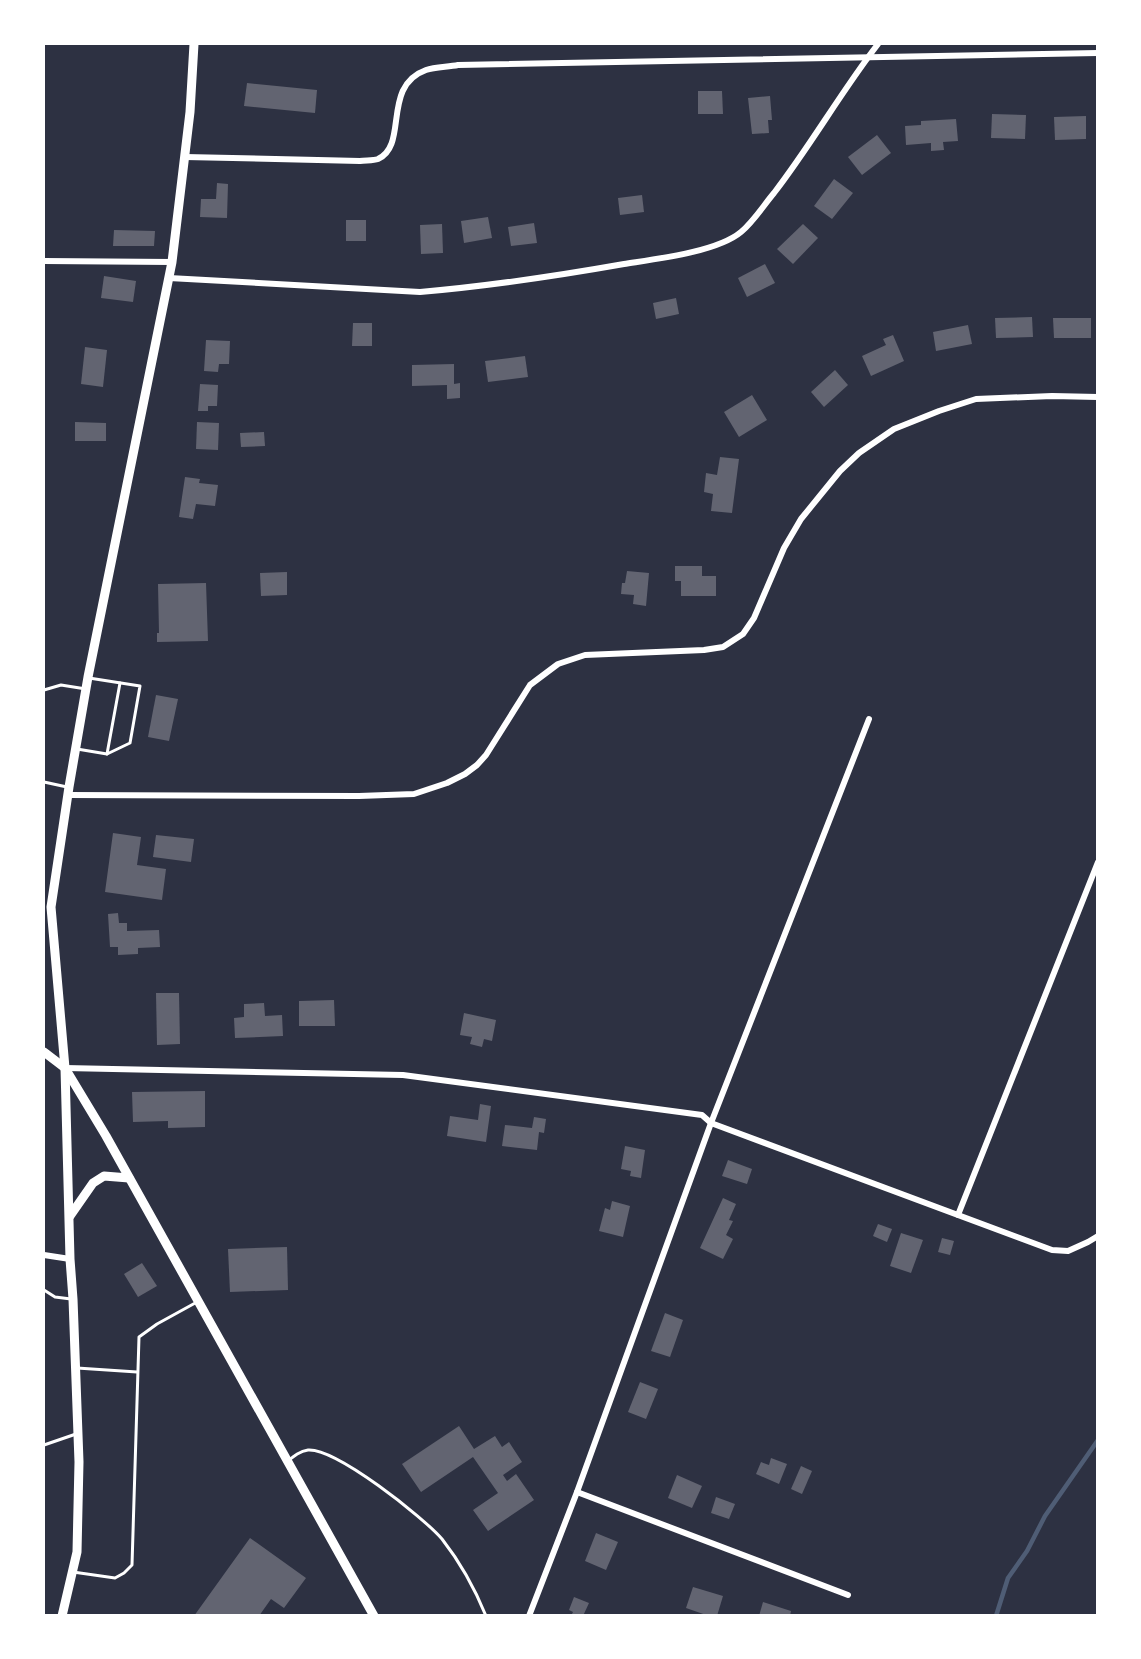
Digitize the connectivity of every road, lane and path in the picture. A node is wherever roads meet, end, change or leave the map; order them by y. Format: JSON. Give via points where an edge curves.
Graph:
{"nodes":[{"id":1,"x":194,"y":44,"type":"edge"},
{"id":2,"x":878,"y":44,"type":"edge"},
{"id":3,"x":1098,"y":53,"type":"edge"},
{"id":4,"x":867,"y":57,"type":"junction"},
{"id":5,"x":185,"y":157,"type":"junction"},
{"id":6,"x":44,"y":261,"type":"edge"},
{"id":7,"x":172,"y":262,"type":"junction"},
{"id":8,"x":169,"y":278,"type":"junction"},
{"id":9,"x":1098,"y":397,"type":"edge"},
{"id":10,"x":88,"y":677,"type":"junction"},
{"id":11,"x":120,"y":683,"type":"junction"},
{"id":12,"x":86,"y":689,"type":"junction"},
{"id":13,"x":44,"y":690,"type":"edge"},
{"id":14,"x":869,"y":719,"type":"dead end"},
{"id":15,"x":75,"y":749,"type":"junction"},
{"id":16,"x":107,"y":754,"type":"junction"},
{"id":17,"x":44,"y":782,"type":"edge"},
{"id":18,"x":68,"y":791,"type":"junction"},
{"id":19,"x":1098,"y":861,"type":"edge"},
{"id":20,"x":44,"y":1052,"type":"edge"},
{"id":21,"x":64,"y":1068,"type":"junction"},
{"id":22,"x":711,"y":1123,"type":"junction"},
{"id":23,"x":129,"y":1178,"type":"junction"},
{"id":24,"x":958,"y":1215,"type":"junction"},
{"id":25,"x":70,"y":1216,"type":"junction"},
{"id":26,"x":1098,"y":1236,"type":"edge"},
{"id":27,"x":44,"y":1255,"type":"edge"},
{"id":28,"x":70,"y":1259,"type":"junction"},
{"id":29,"x":44,"y":1290,"type":"edge"},
{"id":30,"x":73,"y":1299,"type":"junction"},
{"id":31,"x":198,"y":1301,"type":"junction"},
{"id":32,"x":76,"y":1368,"type":"junction"},
{"id":33,"x":138,"y":1372,"type":"junction"},
{"id":34,"x":78,"y":1433,"type":"junction"},
{"id":35,"x":44,"y":1445,"type":"edge"},
{"id":36,"x":288,"y":1462,"type":"junction"},
{"id":37,"x":577,"y":1492,"type":"junction"},
{"id":38,"x":73,"y":1572,"type":"junction"},
{"id":39,"x":848,"y":1596,"type":"dead end"},
{"id":40,"x":62,"y":1616,"type":"edge"},
{"id":41,"x":374,"y":1616,"type":"edge"},
{"id":42,"x":486,"y":1616,"type":"edge"},
{"id":43,"x":529,"y":1616,"type":"edge"}],
"edges":[{"from":1,"to":5,"type":"main road"},
{"from":2,"to":4,"type":"street"},
{"from":3,"to":4,"type":"street"},
{"from":4,"to":5,"type":"street","via":[[458,65],[425,70],[409,81],[400,92],[394,135],[388,150],[378,159]]},
{"from":4,"to":8,"type":"street","via":[[793,169],[750,223],[715,246],[558,275],[420,292]]},
{"from":5,"to":7,"type":"main road"},
{"from":6,"to":7,"type":"street"},
{"from":7,"to":8,"type":"main road"},
{"from":8,"to":10,"type":"main road"},
{"from":9,"to":18,"type":"street","via":[[976,399],[894,429],[840,471],[801,519],[743,634],[723,647],[585,655],[558,664],[530,685],[477,765],[447,783],[414,794],[358,796]]},
{"from":10,"to":11,"type":"lane"},
{"from":10,"to":12,"type":"main road"},
{"from":11,"to":16,"type":"lane"},
{"from":11,"to":16,"type":"lane","via":[[140,686],[130,743]]},
{"from":12,"to":13,"type":"lane","via":[[61,685]]},
{"from":12,"to":15,"type":"main road"},
{"from":14,"to":22,"type":"street"},
{"from":15,"to":16,"type":"lane"},
{"from":15,"to":18,"type":"main road"},
{"from":17,"to":18,"type":"lane"},
{"from":18,"to":21,"type":"main road","via":[[51,907]]},
{"from":19,"to":24,"type":"street"},
{"from":20,"to":21,"type":"main road"},
{"from":21,"to":22,"type":"street","via":[[403,1075],[684,1112],[702,1115]]},
{"from":21,"to":23,"type":"main road"},
{"from":21,"to":25,"type":"main road"},
{"from":22,"to":24,"type":"street"},
{"from":22,"to":37,"type":"street"},
{"from":23,"to":25,"type":"main road","via":[[104,1176],[93,1183]]},
{"from":23,"to":31,"type":"main road"},
{"from":24,"to":26,"type":"street","via":[[1052,1250],[1068,1251]]},
{"from":25,"to":28,"type":"main road"},
{"from":27,"to":28,"type":"street"},
{"from":28,"to":30,"type":"main road"},
{"from":29,"to":30,"type":"lane","via":[[55,1297]]},
{"from":30,"to":32,"type":"main road"},
{"from":31,"to":33,"type":"lane","via":[[138,1337]]},
{"from":31,"to":36,"type":"main road"},
{"from":32,"to":33,"type":"lane"},
{"from":32,"to":34,"type":"main road"},
{"from":33,"to":38,"type":"lane","via":[[132,1565],[115,1578]]},
{"from":34,"to":35,"type":"lane"},
{"from":34,"to":38,"type":"main road","via":[[77,1551]]},
{"from":36,"to":41,"type":"main road"},
{"from":36,"to":42,"type":"lane","via":[[298,1454],[314,1450],[343,1463],[407,1506],[453,1556]]},
{"from":37,"to":39,"type":"street"},
{"from":37,"to":43,"type":"street"},
{"from":38,"to":40,"type":"main road"}]}
